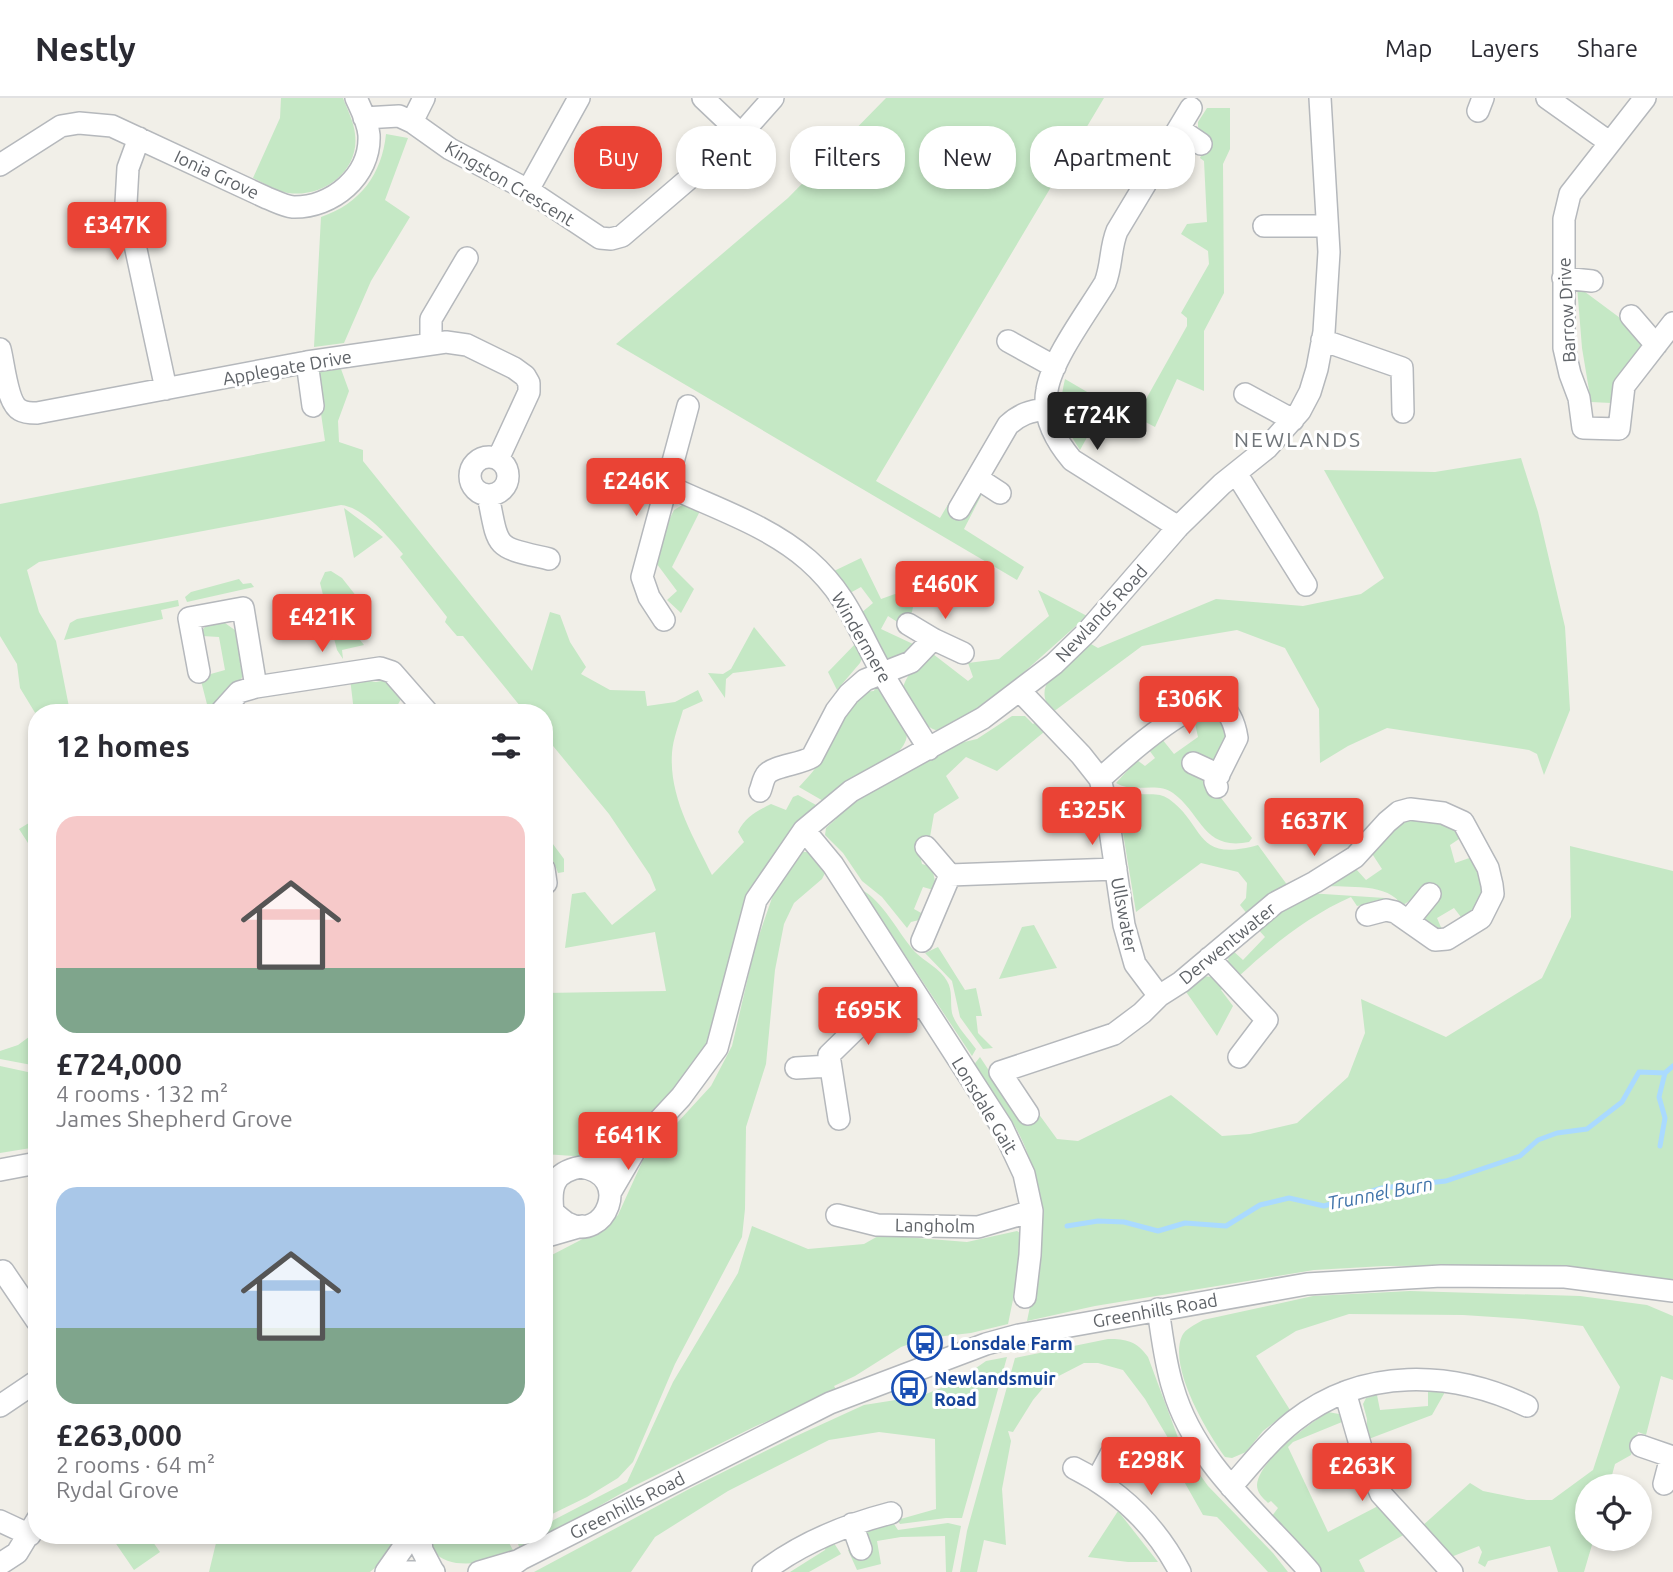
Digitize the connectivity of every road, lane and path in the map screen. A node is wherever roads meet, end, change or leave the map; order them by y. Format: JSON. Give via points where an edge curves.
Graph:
{"nodes":[{"id":1,"x":424,"y":98,"type":"edge"},
{"id":2,"x":579,"y":98,"type":"edge"},
{"id":3,"x":704,"y":98,"type":"edge"},
{"id":4,"x":773,"y":98,"type":"edge"},
{"id":5,"x":1320,"y":98,"type":"edge"},
{"id":6,"x":1547,"y":98,"type":"edge"},
{"id":7,"x":1645,"y":98,"type":"edge"},
{"id":8,"x":360,"y":108,"type":"edge"},
{"id":9,"x":1191,"y":108,"type":"dead end"},
{"id":10,"x":412,"y":122,"type":"junction"},
{"id":11,"x":733,"y":126,"type":"edge"},
{"id":12,"x":748,"y":126,"type":"edge"},
{"id":13,"x":1181,"y":126,"type":"edge"},
{"id":14,"x":139,"y":138,"type":"junction"},
{"id":15,"x":1195,"y":140,"type":"edge"},
{"id":16,"x":1609,"y":142,"type":"junction"},
{"id":17,"x":1201,"y":144,"type":"dead end"},
{"id":18,"x":0,"y":165,"type":"edge"},
{"id":19,"x":677,"y":189,"type":"edge"},
{"id":20,"x":1143,"y":189,"type":"edge"},
{"id":21,"x":528,"y":190,"type":"junction"},
{"id":22,"x":1265,"y":219,"type":"dead end"},
{"id":23,"x":1327,"y":220,"type":"junction"},
{"id":24,"x":467,"y":258,"type":"dead end"},
{"id":25,"x":1563,"y":278,"type":"junction"},
{"id":26,"x":1592,"y":281,"type":"dead end"},
{"id":27,"x":1631,"y":316,"type":"dead end"},
{"id":28,"x":1673,"y":323,"type":"edge"},
{"id":29,"x":1012,"y":335,"type":"dead end"},
{"id":30,"x":1322,"y":340,"type":"junction"},
{"id":31,"x":431,"y":343,"type":"junction"},
{"id":32,"x":1656,"y":345,"type":"junction"},
{"id":33,"x":0,"y":349,"type":"edge"},
{"id":34,"x":1058,"y":361,"type":"junction"},
{"id":35,"x":307,"y":362,"type":"junction"},
{"id":36,"x":166,"y":389,"type":"junction"},
{"id":37,"x":1245,"y":394,"type":"dead end"},
{"id":38,"x":313,"y":406,"type":"dead end"},
{"id":39,"x":688,"y":406,"type":"dead end"},
{"id":40,"x":1046,"y":410,"type":"junction"},
{"id":41,"x":1404,"y":411,"type":"dead end"},
{"id":42,"x":8,"y":415,"type":"edge"},
{"id":43,"x":1293,"y":420,"type":"junction"},
{"id":44,"x":499,"y":458,"type":"junction"},
{"id":45,"x":1236,"y":473,"type":"junction"},
{"id":46,"x":977,"y":478,"type":"junction"},
{"id":47,"x":666,"y":485,"type":"junction"},
{"id":48,"x":1000,"y":493,"type":"dead end"},
{"id":49,"x":488,"y":495,"type":"junction"},
{"id":50,"x":959,"y":509,"type":"dead end"},
{"id":51,"x":1178,"y":527,"type":"junction"},
{"id":52,"x":549,"y":559,"type":"dead end"},
{"id":53,"x":1306,"y":585,"type":"dead end"},
{"id":54,"x":664,"y":620,"type":"dead end"},
{"id":55,"x":908,"y":624,"type":"dead end"},
{"id":56,"x":933,"y":639,"type":"junction"},
{"id":57,"x":963,"y":653,"type":"dead end"},
{"id":58,"x":199,"y":672,"type":"dead end"},
{"id":59,"x":882,"y":673,"type":"junction"},
{"id":60,"x":256,"y":687,"type":"junction"},
{"id":61,"x":1020,"y":691,"type":"junction"},
{"id":62,"x":228,"y":704,"type":"edge"},
{"id":63,"x":414,"y":704,"type":"edge"},
{"id":64,"x":929,"y":749,"type":"junction"},
{"id":65,"x":1193,"y":763,"type":"dead end"},
{"id":66,"x":1100,"y":779,"type":"junction"},
{"id":67,"x":760,"y":792,"type":"dead end"},
{"id":68,"x":804,"y":830,"type":"junction"},
{"id":69,"x":926,"y":847,"type":"dead end"},
{"id":70,"x":1116,"y":869,"type":"junction"},
{"id":71,"x":950,"y":875,"type":"junction"},
{"id":72,"x":1430,"y":894,"type":"dead end"},
{"id":73,"x":1367,"y":915,"type":"dead end"},
{"id":74,"x":1408,"y":921,"type":"junction"},
{"id":75,"x":922,"y":941,"type":"dead end"},
{"id":76,"x":1209,"y":958,"type":"junction"},
{"id":77,"x":1159,"y":996,"type":"junction"},
{"id":78,"x":922,"y":1003,"type":"junction"},
{"id":79,"x":1238,"y":1057,"type":"dead end"},
{"id":80,"x":830,"y":1066,"type":"junction"},
{"id":81,"x":796,"y":1068,"type":"dead end"},
{"id":82,"x":1028,"y":1114,"type":"dead end"},
{"id":83,"x":839,"y":1119,"type":"dead end"},
{"id":84,"x":640,"y":1140,"type":"junction"},
{"id":85,"x":28,"y":1165,"type":"edge"},
{"id":86,"x":553,"y":1165,"type":"edge"},
{"id":87,"x":571,"y":1169,"type":"junction"},
{"id":88,"x":594,"y":1169,"type":"junction"},
{"id":89,"x":0,"y":1170,"type":"edge"},
{"id":90,"x":553,"y":1187,"type":"edge"},
{"id":91,"x":610,"y":1192,"type":"junction"},
{"id":92,"x":553,"y":1209,"type":"edge"},
{"id":93,"x":1032,"y":1211,"type":"junction"},
{"id":94,"x":837,"y":1214,"type":"dead end"},
{"id":95,"x":582,"y":1226,"type":"junction"},
{"id":96,"x":553,"y":1234,"type":"edge"},
{"id":97,"x":3,"y":1272,"type":"dead end"},
{"id":98,"x":1673,"y":1291,"type":"edge"},
{"id":99,"x":1025,"y":1297,"type":"dead end"},
{"id":100,"x":28,"y":1308,"type":"edge"},
{"id":101,"x":1158,"y":1309,"type":"junction"},
{"id":102,"x":28,"y":1387,"type":"edge"},
{"id":103,"x":1345,"y":1392,"type":"junction"},
{"id":104,"x":0,"y":1406,"type":"edge"},
{"id":105,"x":1527,"y":1406,"type":"dead end"},
{"id":106,"x":1642,"y":1446,"type":"dead end"},
{"id":107,"x":1111,"y":1454,"type":"dead end"},
{"id":108,"x":1672,"y":1457,"type":"edge"},
{"id":109,"x":1074,"y":1468,"type":"dead end"},
{"id":110,"x":1097,"y":1480,"type":"junction"},
{"id":111,"x":1664,"y":1484,"type":"dead end"},
{"id":112,"x":1231,"y":1487,"type":"junction"},
{"id":113,"x":891,"y":1513,"type":"dead end"},
{"id":114,"x":0,"y":1521,"type":"edge"},
{"id":115,"x":852,"y":1524,"type":"junction"},
{"id":116,"x":28,"y":1527,"type":"edge"},
{"id":117,"x":28,"y":1536,"type":"edge"},
{"id":118,"x":406,"y":1544,"type":"edge"},
{"id":119,"x":421,"y":1544,"type":"edge"},
{"id":120,"x":861,"y":1549,"type":"dead end"},
{"id":121,"x":0,"y":1564,"type":"edge"},
{"id":122,"x":511,"y":1566,"type":"edge"},
{"id":123,"x":386,"y":1572,"type":"edge"},
{"id":124,"x":392,"y":1572,"type":"edge"},
{"id":125,"x":434,"y":1572,"type":"edge"},
{"id":126,"x":479,"y":1572,"type":"edge"},
{"id":127,"x":763,"y":1572,"type":"edge"},
{"id":128,"x":1180,"y":1572,"type":"edge"},
{"id":129,"x":1310,"y":1572,"type":"edge"},
{"id":130,"x":1452,"y":1572,"type":"edge"}],
"edges":[{"from":1,"to":10,"type":"street"},
{"from":2,"to":21,"type":"street"},
{"from":3,"to":11,"type":"street"},
{"from":4,"to":12,"type":"street","name":"Kingston Crescent"},
{"from":5,"to":23,"type":"street","name":"Newlands Road"},
{"from":6,"to":16,"type":"street"},
{"from":7,"to":16,"type":"street","name":"Barrow Drive"},
{"from":8,"to":10,"type":"street","name":"Kingston Crescent"},
{"from":8,"to":14,"type":"street","name":"Ionia Grove","via":[[369,134],[363,167],[338,193],[309,206],[290,207],[267,198]]},
{"from":9,"to":13,"type":"street"},
{"from":10,"to":21,"type":"street","name":"Kingston Crescent","via":[[450,149]]},
{"from":14,"to":18,"type":"street","name":"Ionia Grove","via":[[112,126],[61,126]]},
{"from":14,"to":36,"type":"street","via":[[128,169],[126,203]]},
{"from":15,"to":17,"type":"street"},
{"from":16,"to":25,"type":"street","name":"Barrow Drive","via":[[1570,194],[1564,219]]},
{"from":19,"to":21,"type":"street","name":"Kingston Crescent","via":[[622,236],[611,239],[600,237]]},
{"from":20,"to":34,"type":"street","via":[[1112,242],[1109,273]]},
{"from":22,"to":23,"type":"street"},
{"from":23,"to":30,"type":"street","name":"Newlands Road"},
{"from":24,"to":31,"type":"street","via":[[430,319]]},
{"from":25,"to":26,"type":"street"},
{"from":25,"to":32,"type":"street","name":"Barrow Drive","via":[[1564,348],[1583,428],[1619,429],[1625,386]]},
{"from":27,"to":32,"type":"street"},
{"from":28,"to":32,"type":"street","name":"Barrow Drive"},
{"from":29,"to":34,"type":"street"},
{"from":30,"to":41,"type":"street","via":[[1402,368]]},
{"from":30,"to":43,"type":"street","name":"Newlands Road","via":[[1310,392]]},
{"from":31,"to":35,"type":"street","name":"Applegate Drive"},
{"from":31,"to":44,"type":"street","name":"Applegate Drive","via":[[467,345],[525,376],[529,392]]},
{"from":33,"to":42,"type":"street","name":"Applegate Drive","via":[[12,400]]},
{"from":34,"to":40,"type":"street","via":[[1047,389]]},
{"from":35,"to":36,"type":"street","name":"Applegate Drive"},
{"from":35,"to":38,"type":"street"},
{"from":36,"to":42,"type":"street","name":"Applegate Drive"},
{"from":37,"to":43,"type":"street"},
{"from":39,"to":47,"type":"street"},
{"from":40,"to":46,"type":"street","via":[[1017,416]]},
{"from":40,"to":51,"type":"street","via":[[1060,446],[1072,460]]},
{"from":43,"to":45,"type":"street","name":"Newlands Road"},
{"from":44,"to":49,"type":"street","via":[[507,468],[508,480],[502,491]]},
{"from":44,"to":49,"type":"street","via":[[479,459],[471,469],[470,482]]},
{"from":45,"to":51,"type":"street","name":"Newlands Road"},
{"from":45,"to":53,"type":"street"},
{"from":46,"to":48,"type":"street"},
{"from":46,"to":50,"type":"street"},
{"from":47,"to":54,"type":"street","via":[[642,577]]},
{"from":47,"to":59,"type":"street","name":"Windermere","via":[[760,527],[806,558],[844,599]]},
{"from":49,"to":52,"type":"street","via":[[499,542],[506,549]]},
{"from":51,"to":61,"type":"street","name":"Newlands Road","via":[[1087,632]]},
{"from":55,"to":56,"type":"street"},
{"from":56,"to":57,"type":"street"},
{"from":56,"to":59,"type":"street","via":[[911,662]]},
{"from":58,"to":60,"type":"street","via":[[189,618],[243,608]]},
{"from":59,"to":64,"type":"street","name":"Windermere"},
{"from":59,"to":67,"type":"street","via":[[864,680],[849,694],[812,757],[771,771]]},
{"from":60,"to":62,"type":"street","via":[[239,692]]},
{"from":60,"to":63,"type":"street","via":[[380,668],[392,672]]},
{"from":61,"to":64,"type":"street","name":"Newlands Road"},
{"from":61,"to":66,"type":"street","name":"Ullswater"},
{"from":64,"to":68,"type":"street","name":"Newlands Road","via":[[851,791]]},
{"from":65,"to":66,"type":"street","via":[[1218,781],[1237,738],[1225,709],[1213,704],[1196,708],[1142,742]]},
{"from":66,"to":70,"type":"street","name":"Ullswater"},
{"from":68,"to":78,"type":"street","name":"Lonsdale Gait","via":[[834,866]]},
{"from":68,"to":84,"type":"street","name":"Newlands Road","via":[[756,900],[718,1048]]},
{"from":69,"to":71,"type":"street"},
{"from":70,"to":71,"type":"street"},
{"from":70,"to":77,"type":"street","name":"Ullswater","via":[[1135,964]]},
{"from":71,"to":75,"type":"street"},
{"from":72,"to":74,"type":"street"},
{"from":73,"to":74,"type":"street","name":"Derwentwater","via":[[1386,910]]},
{"from":74,"to":76,"type":"street","name":"Derwentwater","via":[[1428,937],[1447,939],[1486,912],[1493,894],[1488,869],[1470,831],[1457,817],[1410,809],[1399,812],[1355,857],[1275,903]]},
{"from":76,"to":77,"type":"street","name":"Derwentwater"},
{"from":76,"to":79,"type":"street","via":[[1267,1020]]},
{"from":77,"to":82,"type":"street","name":"Derwentwater","via":[[1114,1034],[995,1064]]},
{"from":78,"to":80,"type":"street","via":[[910,1010],[872,1013],[829,1055]]},
{"from":78,"to":93,"type":"street","name":"Lonsdale Gait","via":[[1002,1127],[1024,1174]]},
{"from":80,"to":81,"type":"street"},
{"from":80,"to":83,"type":"street"},
{"from":84,"to":88,"type":"street","name":"Newlands Road"},
{"from":84,"to":91,"type":"street","name":"Newlands Road"},
{"from":85,"to":89,"type":"street"},
{"from":86,"to":87,"type":"street"},
{"from":87,"to":88,"type":"street"},
{"from":87,"to":90,"type":"street"},
{"from":88,"to":91,"type":"street"},
{"from":91,"to":95,"type":"street","via":[[606,1213],[594,1224]]},
{"from":92,"to":95,"type":"street","via":[[568,1224]]},
{"from":93,"to":94,"type":"street","name":"Langholm","via":[[978,1227],[877,1225]]},
{"from":93,"to":99,"type":"street","name":"Lonsdale Gait"},
{"from":95,"to":96,"type":"street"},
{"from":97,"to":100,"type":"street"},
{"from":98,"to":101,"type":"street","name":"Greenhills Road","via":[[1565,1278],[1441,1276],[1307,1284]]},
{"from":101,"to":112,"type":"street","via":[[1180,1407],[1195,1439]]},
{"from":101,"to":122,"type":"street","name":"Greenhills Road","via":[[986,1344],[830,1403]]},
{"from":102,"to":104,"type":"street"},
{"from":103,"to":105,"type":"street","via":[[1383,1381],[1423,1378],[1483,1389]]},
{"from":103,"to":112,"type":"street","via":[[1295,1420]]},
{"from":103,"to":130,"type":"street","via":[[1362,1451],[1381,1494]]},
{"from":106,"to":108,"type":"street"},
{"from":107,"to":110,"type":"street"},
{"from":108,"to":111,"type":"street"},
{"from":109,"to":110,"type":"street"},
{"from":110,"to":128,"type":"street","via":[[1155,1531]]},
{"from":112,"to":129,"type":"street"},
{"from":113,"to":115,"type":"street"},
{"from":114,"to":116,"type":"street"},
{"from":115,"to":120,"type":"street"},
{"from":115,"to":127,"type":"street"},
{"from":117,"to":121,"type":"street","via":[[17,1553]]},
{"from":118,"to":123,"type":"street"},
{"from":119,"to":125,"type":"street"},
{"from":122,"to":126,"type":"street","name":"Greenhills Road"},
{"from":124,"to":125,"type":"street"}]}
